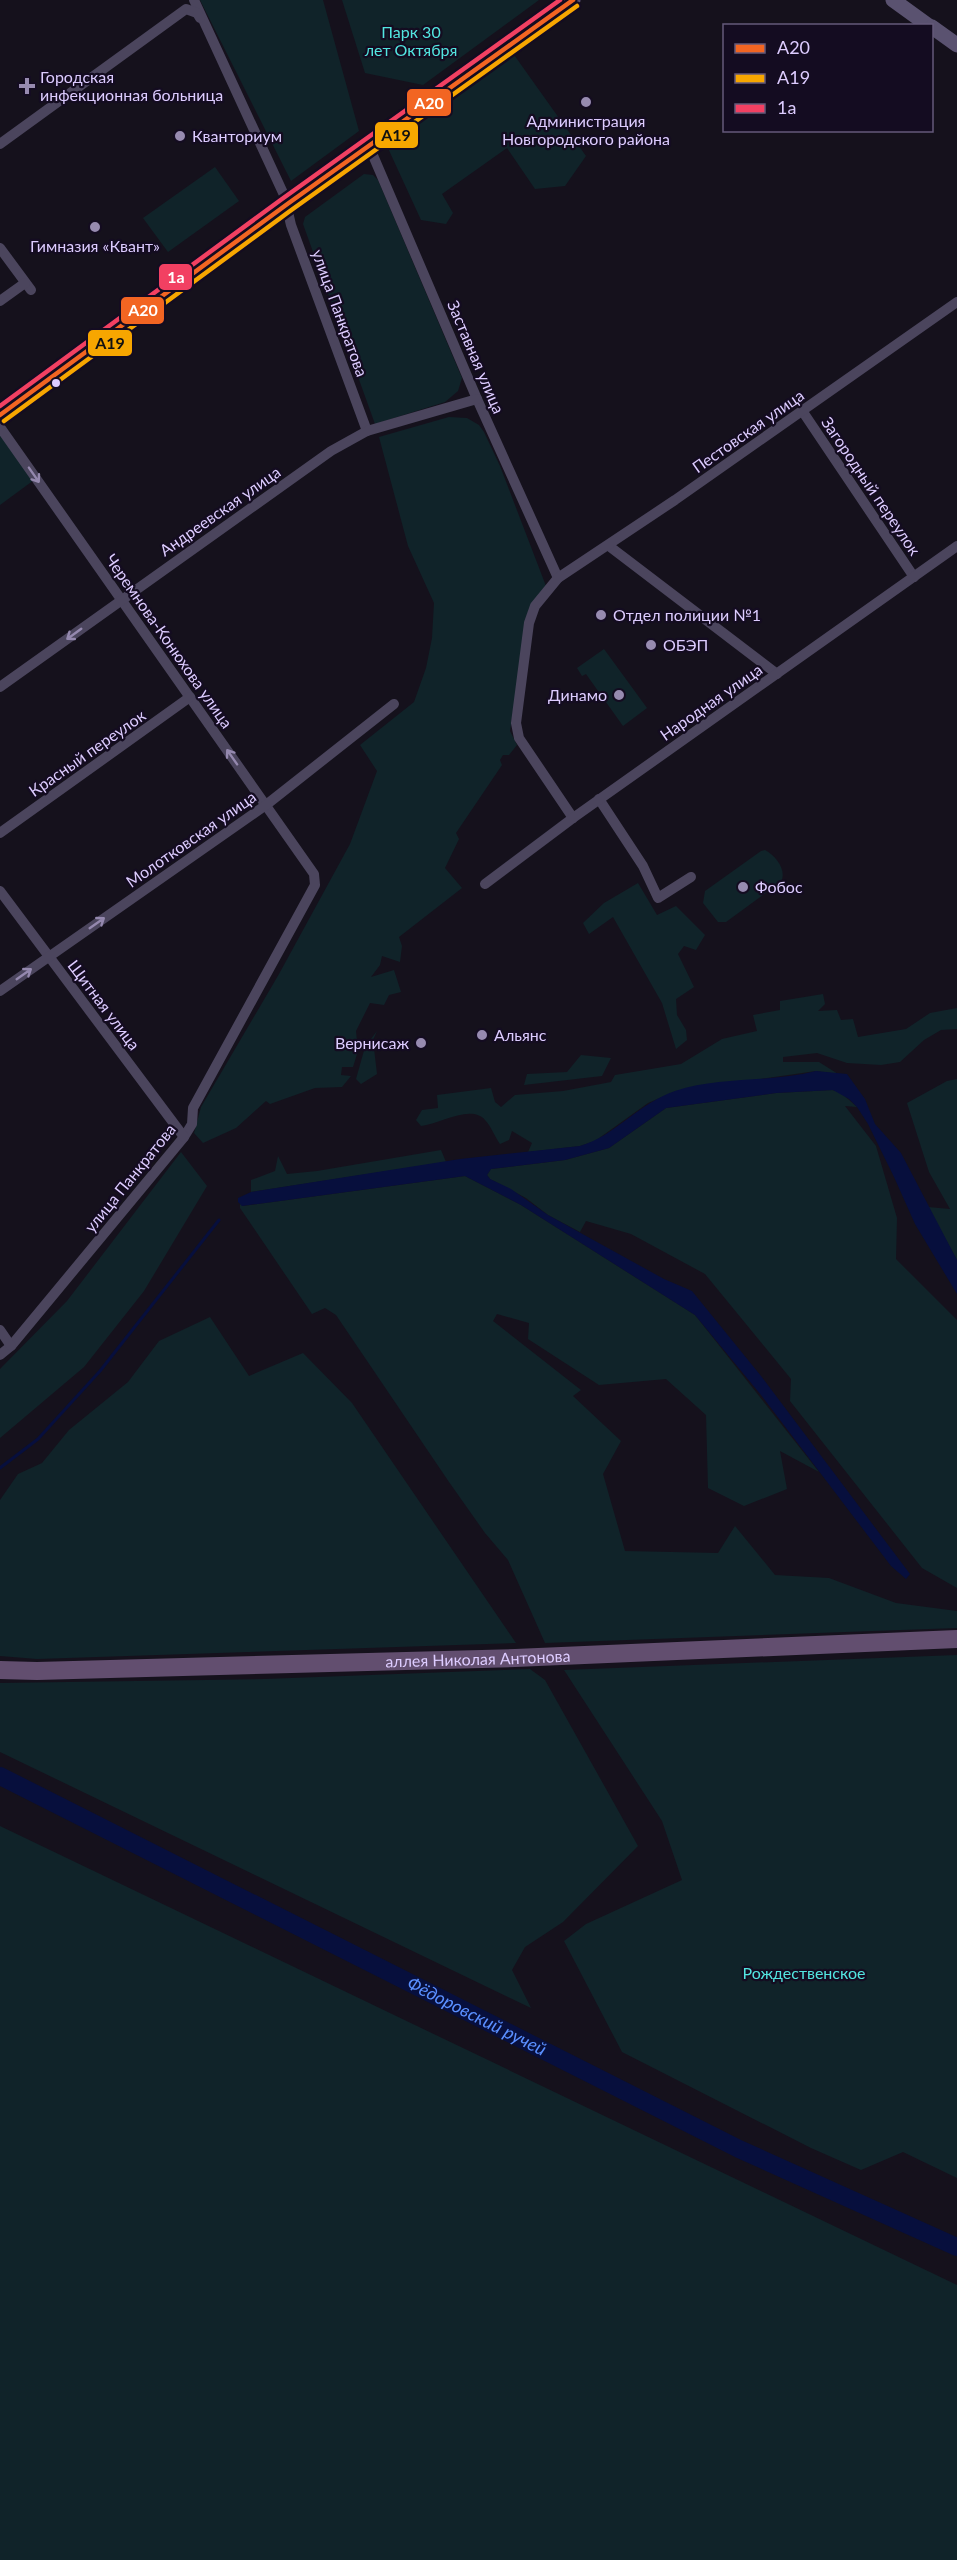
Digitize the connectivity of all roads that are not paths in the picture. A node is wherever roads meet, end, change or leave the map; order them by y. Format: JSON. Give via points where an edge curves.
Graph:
{"nodes":[{"id":1,"x":194,"y":0,"type":"edge"},
{"id":2,"x":573,"y":0,"type":"edge"},
{"id":3,"x":893,"y":0,"type":"edge"},
{"id":4,"x":204,"y":23,"type":"junction"},
{"id":5,"x":927,"y":24,"type":"edge"},
{"id":6,"x":933,"y":28,"type":"edge"},
{"id":7,"x":957,"y":45,"type":"edge"},
{"id":8,"x":0,"y":144,"type":"edge"},
{"id":9,"x":369,"y":146,"type":"junction"},
{"id":10,"x":286,"y":206,"type":"junction"},
{"id":11,"x":0,"y":248,"type":"edge"},
{"id":12,"x":0,"y":301,"type":"edge"},
{"id":13,"x":957,"y":302,"type":"edge"},
{"id":14,"x":477,"y":399,"type":"junction"},
{"id":15,"x":803,"y":412,"type":"junction"},
{"id":16,"x":0,"y":415,"type":"edge"},
{"id":17,"x":0,"y":427,"type":"edge"},
{"id":18,"x":368,"y":431,"type":"junction"},
{"id":19,"x":609,"y":546,"type":"junction"},
{"id":20,"x":957,"y":546,"type":"edge"},
{"id":21,"x":914,"y":577,"type":"junction"},
{"id":22,"x":557,"y":580,"type":"junction"},
{"id":23,"x":121,"y":599,"type":"junction"},
{"id":24,"x":777,"y":674,"type":"junction"},
{"id":25,"x":0,"y":687,"type":"edge"},
{"id":26,"x":190,"y":697,"type":"junction"},
{"id":27,"x":394,"y":704,"type":"dead end"},
{"id":28,"x":599,"y":800,"type":"junction"},
{"id":29,"x":266,"y":805,"type":"junction"},
{"id":30,"x":573,"y":818,"type":"junction"},
{"id":31,"x":0,"y":833,"type":"edge"},
{"id":32,"x":314,"y":874,"type":"joint"},
{"id":33,"x":691,"y":877,"type":"dead end"},
{"id":34,"x":485,"y":885,"type":"dead end"},
{"id":35,"x":0,"y":891,"type":"edge"},
{"id":36,"x":49,"y":957,"type":"junction"},
{"id":37,"x":0,"y":991,"type":"edge"},
{"id":38,"x":184,"y":1137,"type":"junction"},
{"id":39,"x":0,"y":1330,"type":"edge"},
{"id":40,"x":11,"y":1346,"type":"junction"},
{"id":41,"x":0,"y":1355,"type":"edge"},
{"id":42,"x":957,"y":1639,"type":"edge"},
{"id":43,"x":0,"y":1670,"type":"edge"}],
"edges":[{"from":1,"to":4,"type":"street"},
{"from":2,"to":9,"type":"main road"},
{"from":3,"to":5,"type":"main road"},
{"from":4,"to":8,"type":"street","via":[[197,13],[186,9]]},
{"from":4,"to":10,"type":"street","name":"улица Панкратова"},
{"from":6,"to":7,"type":"main road"},
{"from":9,"to":10,"type":"main road"},
{"from":9,"to":14,"type":"street","name":"Заставная улица"},
{"from":10,"to":16,"type":"main road"},
{"from":10,"to":18,"type":"street","name":"улица Панкратова"},
{"from":11,"to":12,"type":"street","via":[[28,287]]},
{"from":13,"to":15,"type":"street","name":"Пестовская улица"},
{"from":14,"to":18,"type":"street","name":"Андреевская улица"},
{"from":14,"to":22,"type":"street","name":"Заставная улица"},
{"from":15,"to":19,"type":"street","name":"Пестовская улица"},
{"from":15,"to":21,"type":"street","name":"Загородный переулок"},
{"from":17,"to":23,"type":"street","name":"Черемнова-Конюхова улица","one_way":true},
{"from":18,"to":23,"type":"street","name":"Андреевская улица","via":[[331,451]]},
{"from":19,"to":22,"type":"street","name":"Пестовская улица"},
{"from":19,"to":24,"type":"street"},
{"from":20,"to":21,"type":"street","name":"Народная улица"},
{"from":21,"to":24,"type":"street","name":"Народная улица"},
{"from":22,"to":30,"type":"street","name":"Пестовская улица","via":[[535,606],[529,623],[516,723],[523,746]]},
{"from":23,"to":25,"type":"street","name":"Андреевская улица","one_way":true},
{"from":23,"to":26,"type":"street","name":"Черемнова-Конюхова улица"},
{"from":24,"to":28,"type":"street","name":"Народная улица"},
{"from":29,"to":26,"type":"street","name":"Черемнова-Конюхова улица","one_way":true},
{"from":26,"to":31,"type":"street","name":"Красный переулок"},
{"from":27,"to":29,"type":"street","name":"Молотковская улица"},
{"from":28,"to":30,"type":"street","name":"Народная улица"},
{"from":28,"to":33,"type":"street","via":[[643,866],[658,898]]},
{"from":29,"to":32,"type":"street","name":"Черемнова-Конюхова улица"},
{"from":36,"to":29,"type":"street","name":"Молотковская улица","one_way":true},
{"from":30,"to":34,"type":"street","name":"Народная улица"},
{"from":32,"to":38,"type":"street","name":"улица Панкратова","via":[[315,885],[307,903],[193,1108],[192,1124]]},
{"from":35,"to":36,"type":"street","name":"Щитная улица"},
{"from":37,"to":36,"type":"street","name":"Молотковская улица","one_way":true},
{"from":36,"to":38,"type":"street","name":"Щитная улица"},
{"from":38,"to":40,"type":"street","name":"улица Панкратова"},
{"from":39,"to":40,"type":"street"},
{"from":40,"to":41,"type":"street","name":"улица Панкратова"},
{"from":42,"to":43,"type":"main road","name":"аллея Николая Антонова","via":[[515,1658]]}]}
